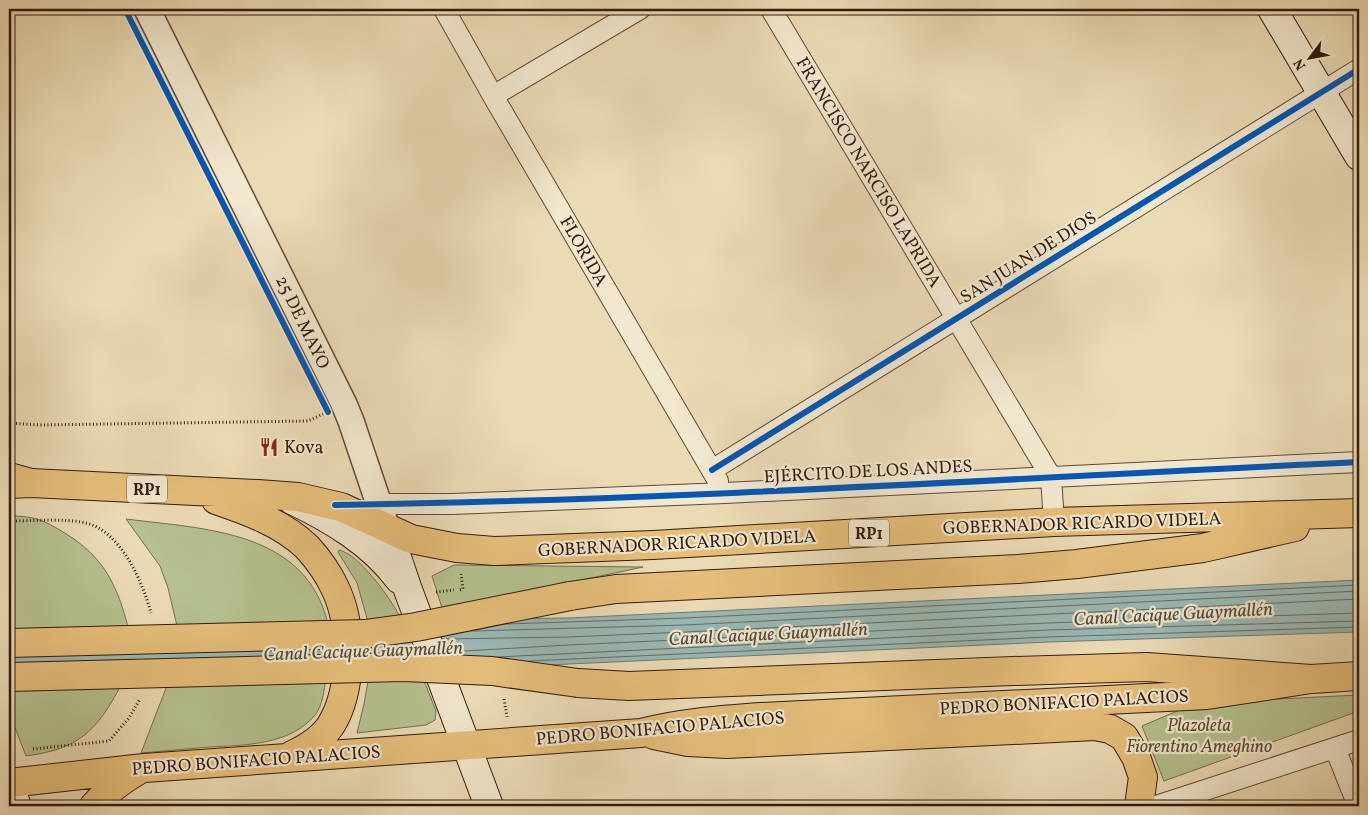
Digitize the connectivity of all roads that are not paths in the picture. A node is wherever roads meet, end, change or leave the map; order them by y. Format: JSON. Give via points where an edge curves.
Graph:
{"nodes":[{"id":1,"x":147,"y":9,"type":"edge"},
{"id":2,"x":444,"y":9,"type":"edge"},
{"id":3,"x":640,"y":9,"type":"edge"},
{"id":4,"x":771,"y":9,"type":"edge"},
{"id":5,"x":1272,"y":9,"type":"edge"},
{"id":6,"x":1359,"y":69,"type":"edge"},
{"id":7,"x":1321,"y":92,"type":"junction"},
{"id":8,"x":493,"y":96,"type":"junction"},
{"id":9,"x":1359,"y":156,"type":"edge"},
{"id":10,"x":956,"y":319,"type":"junction"},
{"id":11,"x":1359,"y":462,"type":"edge"},
{"id":12,"x":712,"y":470,"type":"junction"},
{"id":13,"x":1051,"y":477,"type":"junction"},
{"id":14,"x":16,"y":481,"type":"edge"},
{"id":15,"x":192,"y":491,"type":"junction"},
{"id":16,"x":725,"y":493,"type":"junction"},
{"id":17,"x":285,"y":496,"type":"junction"},
{"id":18,"x":1357,"y":514,"type":"edge"},
{"id":19,"x":383,"y":516,"type":"junction"},
{"id":20,"x":1054,"y":522,"type":"junction"},
{"id":21,"x":408,"y":590,"type":"junction"},
{"id":22,"x":9,"y":644,"type":"edge"},
{"id":23,"x":1359,"y":676,"type":"edge"},
{"id":24,"x":9,"y":677,"type":"edge"},
{"id":25,"x":1311,"y":679,"type":"junction"},
{"id":26,"x":640,"y":732,"type":"junction"},
{"id":27,"x":1359,"y":740,"type":"edge"},
{"id":28,"x":466,"y":745,"type":"junction"},
{"id":29,"x":1335,"y":748,"type":"junction"},
{"id":30,"x":288,"y":757,"type":"junction"},
{"id":31,"x":144,"y":768,"type":"junction"},
{"id":32,"x":9,"y":784,"type":"edge"},
{"id":33,"x":17,"y":806,"type":"edge"},
{"id":34,"x":94,"y":806,"type":"edge"},
{"id":35,"x":489,"y":806,"type":"edge"},
{"id":36,"x":1139,"y":806,"type":"edge"},
{"id":37,"x":1156,"y":806,"type":"edge"},
{"id":38,"x":1358,"y":806,"type":"edge"}],
"edges":[{"from":1,"to":19,"type":"street","name":"25 DE MAYO","via":[[344,404]]},
{"from":2,"to":8,"type":"street","name":"FLORIDA"},
{"from":3,"to":8,"type":"street"},
{"from":4,"to":10,"type":"street","name":"FRANCISCO NARCISO LAPRIDA"},
{"from":5,"to":7,"type":"main road"},
{"from":6,"to":7,"type":"street","name":"SAN JUAN DE DIOS"},
{"from":7,"to":9,"type":"main road"},
{"from":7,"to":10,"type":"street","name":"SAN JUAN DE DIOS"},
{"from":8,"to":12,"type":"street","name":"FLORIDA"},
{"from":10,"to":12,"type":"street","name":"SAN JUAN DE DIOS"},
{"from":10,"to":13,"type":"street","name":"FRANCISCO NARCISO LAPRIDA"},
{"from":11,"to":13,"type":"street","name":"EJÉRCITO DE LOS ANDES"},
{"from":12,"to":16,"type":"street","name":"FLORIDA"},
{"from":13,"to":16,"type":"street","name":"EJÉRCITO DE LOS ANDES"},
{"from":13,"to":20,"type":"street","name":"FRANCISCO NARCISO LAPRIDA"},
{"from":14,"to":15,"type":"highway","name":"GOBERNADOR RICARDO VIDELA","number":"RP1"},
{"from":15,"to":17,"type":"highway","name":"GOBERNADOR RICARDO VIDELA","number":"RP1"},
{"from":15,"to":30,"type":"highway","bridge":true,"via":[[271,522],[296,537],[317,558],[336,589],[348,651],[342,697],[330,726],[320,738]]},
{"from":16,"to":19,"type":"street","name":"EJÉRCITO DE LOS ANDES","via":[[452,504]]},
{"from":17,"to":19,"type":"highway","name":"GOBERNADOR RICARDO VIDELA","number":"RP1","via":[[313,499]]},
{"from":17,"to":21,"type":"main road","via":[[321,515],[371,549]]},
{"from":18,"to":20,"type":"highway","name":"GOBERNADOR RICARDO VIDELA","number":"RP1"},
{"from":18,"to":22,"type":"highway","name":"GOBERNADOR RICARDO VIDELA","number":"RP1","bridge":true,"via":[[1203,548],[1077,564],[616,589],[366,634]]},
{"from":19,"to":20,"type":"highway","name":"GOBERNADOR RICARDO VIDELA","number":"RP1","via":[[411,539],[494,551]]},
{"from":19,"to":21,"type":"main road","name":"25 DE MAYO"},
{"from":21,"to":28,"type":"main road","name":"25 DE MAYO"},
{"from":23,"to":25,"type":"highway"},
{"from":24,"to":25,"type":"highway","bridge":true,"via":[[404,667],[492,671],[578,683],[629,686],[1147,667]]},
{"from":25,"to":26,"type":"highway","name":"PEDRO BONIFACIO PALACIOS","via":[[1207,694],[760,717],[694,722]]},
{"from":26,"to":28,"type":"highway","name":"PEDRO BONIFACIO PALACIOS"},
{"from":26,"to":36,"type":"highway","via":[[688,742],[727,744],[1095,726],[1110,729],[1124,738],[1136,757],[1143,777]]},
{"from":27,"to":29,"type":"street"},
{"from":28,"to":30,"type":"highway","name":"PEDRO BONIFACIO PALACIOS"},
{"from":28,"to":35,"type":"main road","name":"25 DE MAYO"},
{"from":29,"to":37,"type":"street"},
{"from":29,"to":38,"type":"street"},
{"from":30,"to":31,"type":"highway","name":"PEDRO BONIFACIO PALACIOS"},
{"from":31,"to":32,"type":"highway","name":"PEDRO BONIFACIO PALACIOS"},
{"from":31,"to":34,"type":"highway","via":[[122,779]]},
{"from":32,"to":33,"type":"main road"}]}
